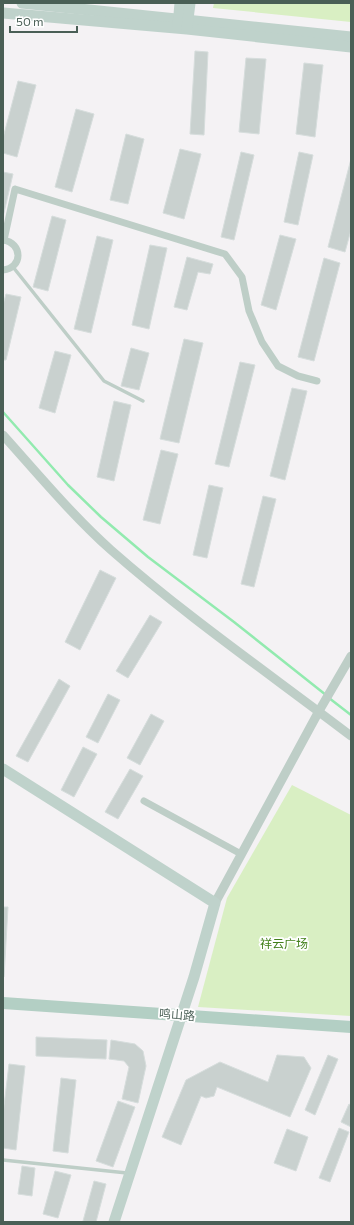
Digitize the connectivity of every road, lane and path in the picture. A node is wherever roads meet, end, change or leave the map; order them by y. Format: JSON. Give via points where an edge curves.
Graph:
{"nodes":[{"id":1,"x":22,"y":3,"type":"edge"},
{"id":2,"x":180,"y":3,"type":"edge"},
{"id":3,"x":190,"y":3,"type":"edge"},
{"id":4,"x":3,"y":13,"type":"edge"},
{"id":5,"x":183,"y":24,"type":"junction"},
{"id":6,"x":351,"y":37,"type":"edge"},
{"id":7,"x":351,"y":47,"type":"edge"},
{"id":8,"x":3,"y":240,"type":"edge"},
{"id":9,"x":13,"y":267,"type":"junction"},
{"id":10,"x":3,"y":270,"type":"edge"},
{"id":11,"x":317,"y":381,"type":"dead end"},
{"id":12,"x":143,"y":400,"type":"dead end"},
{"id":13,"x":3,"y":435,"type":"edge"},
{"id":14,"x":351,"y":656,"type":"edge"},
{"id":15,"x":319,"y":711,"type":"junction"},
{"id":16,"x":351,"y":736,"type":"edge"},
{"id":17,"x":3,"y":769,"type":"edge"},
{"id":18,"x":144,"y":801,"type":"dead end"},
{"id":19,"x":241,"y":854,"type":"junction"},
{"id":20,"x":215,"y":903,"type":"junction"},
{"id":21,"x":3,"y":1003,"type":"edge"},
{"id":22,"x":181,"y":1016,"type":"junction"},
{"id":23,"x":351,"y":1027,"type":"edge"},
{"id":24,"x":3,"y":1160,"type":"edge"},
{"id":25,"x":129,"y":1173,"type":"junction"},
{"id":26,"x":114,"y":1222,"type":"edge"}],
"edges":[{"from":1,"to":5,"type":"main road"},
{"from":2,"to":5,"type":"main road"},
{"from":3,"to":5,"type":"main road"},
{"from":4,"to":5,"type":"main road"},
{"from":5,"to":6,"type":"main road"},
{"from":5,"to":7,"type":"main road"},
{"from":8,"to":9,"type":"street","via":[[10,241],[17,250],[17,262]]},
{"from":8,"to":11,"type":"street","via":[[15,189],[225,254],[242,277],[249,311],[262,342],[278,366],[298,376]]},
{"from":9,"to":10,"type":"street"},
{"from":9,"to":12,"type":"lane","via":[[104,381]]},
{"from":13,"to":15,"type":"street","via":[[60,500],[111,549],[180,606]]},
{"from":14,"to":15,"type":"street"},
{"from":15,"to":16,"type":"street"},
{"from":15,"to":19,"type":"street"},
{"from":17,"to":20,"type":"main road"},
{"from":18,"to":19,"type":"street"},
{"from":19,"to":20,"type":"street"},
{"from":20,"to":22,"type":"main road"},
{"from":21,"to":22,"type":"main road","name":"鸣山路"},
{"from":22,"to":23,"type":"main road","name":"鸣山路"},
{"from":22,"to":25,"type":"main road"},
{"from":24,"to":25,"type":"lane"},
{"from":25,"to":26,"type":"main road"}]}
